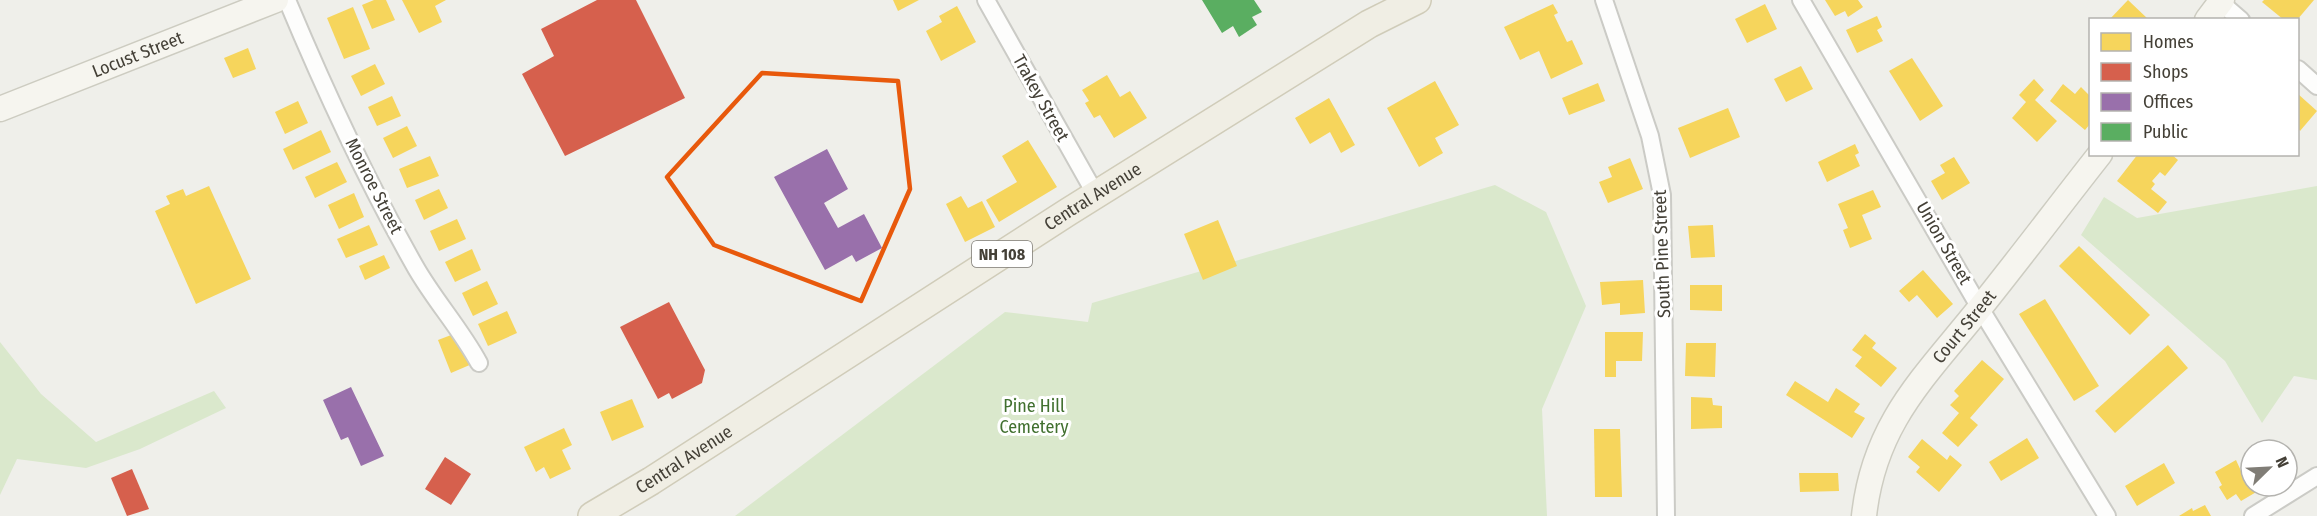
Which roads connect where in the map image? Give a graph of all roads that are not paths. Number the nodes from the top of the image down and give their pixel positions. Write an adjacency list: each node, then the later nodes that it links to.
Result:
1 (276, 0): 11 (street, Locust Street)
2 (287, 0): 15 (street, Monroe Street)
3 (986, 0): 13 (street, Trakey Street)
4 (1417, 0): 13 (main road, Central Avenue / NH 108)
5 (1604, 0): 18 (street, South Pine Street)
6 (1801, 0): 14 (street, Union Street)
7 (2216, 7): 8 (street)
8 (2237, 18)
9 (2299, 70): 10 (street)
10 (2317, 86)
11 (0, 109)
12 (2098, 156): 14 (street, Court Street)
13 (1096, 195): 17 (main road, Central Avenue / NH 108)
14 (1980, 308): 19 (street, Court Street); 20 (street, Union Street)
15 (479, 363)
16 (2317, 476): 21 (street)
17 (592, 516)
18 (1666, 516)
19 (1864, 516)
20 (2107, 516)
21 (2253, 516)

